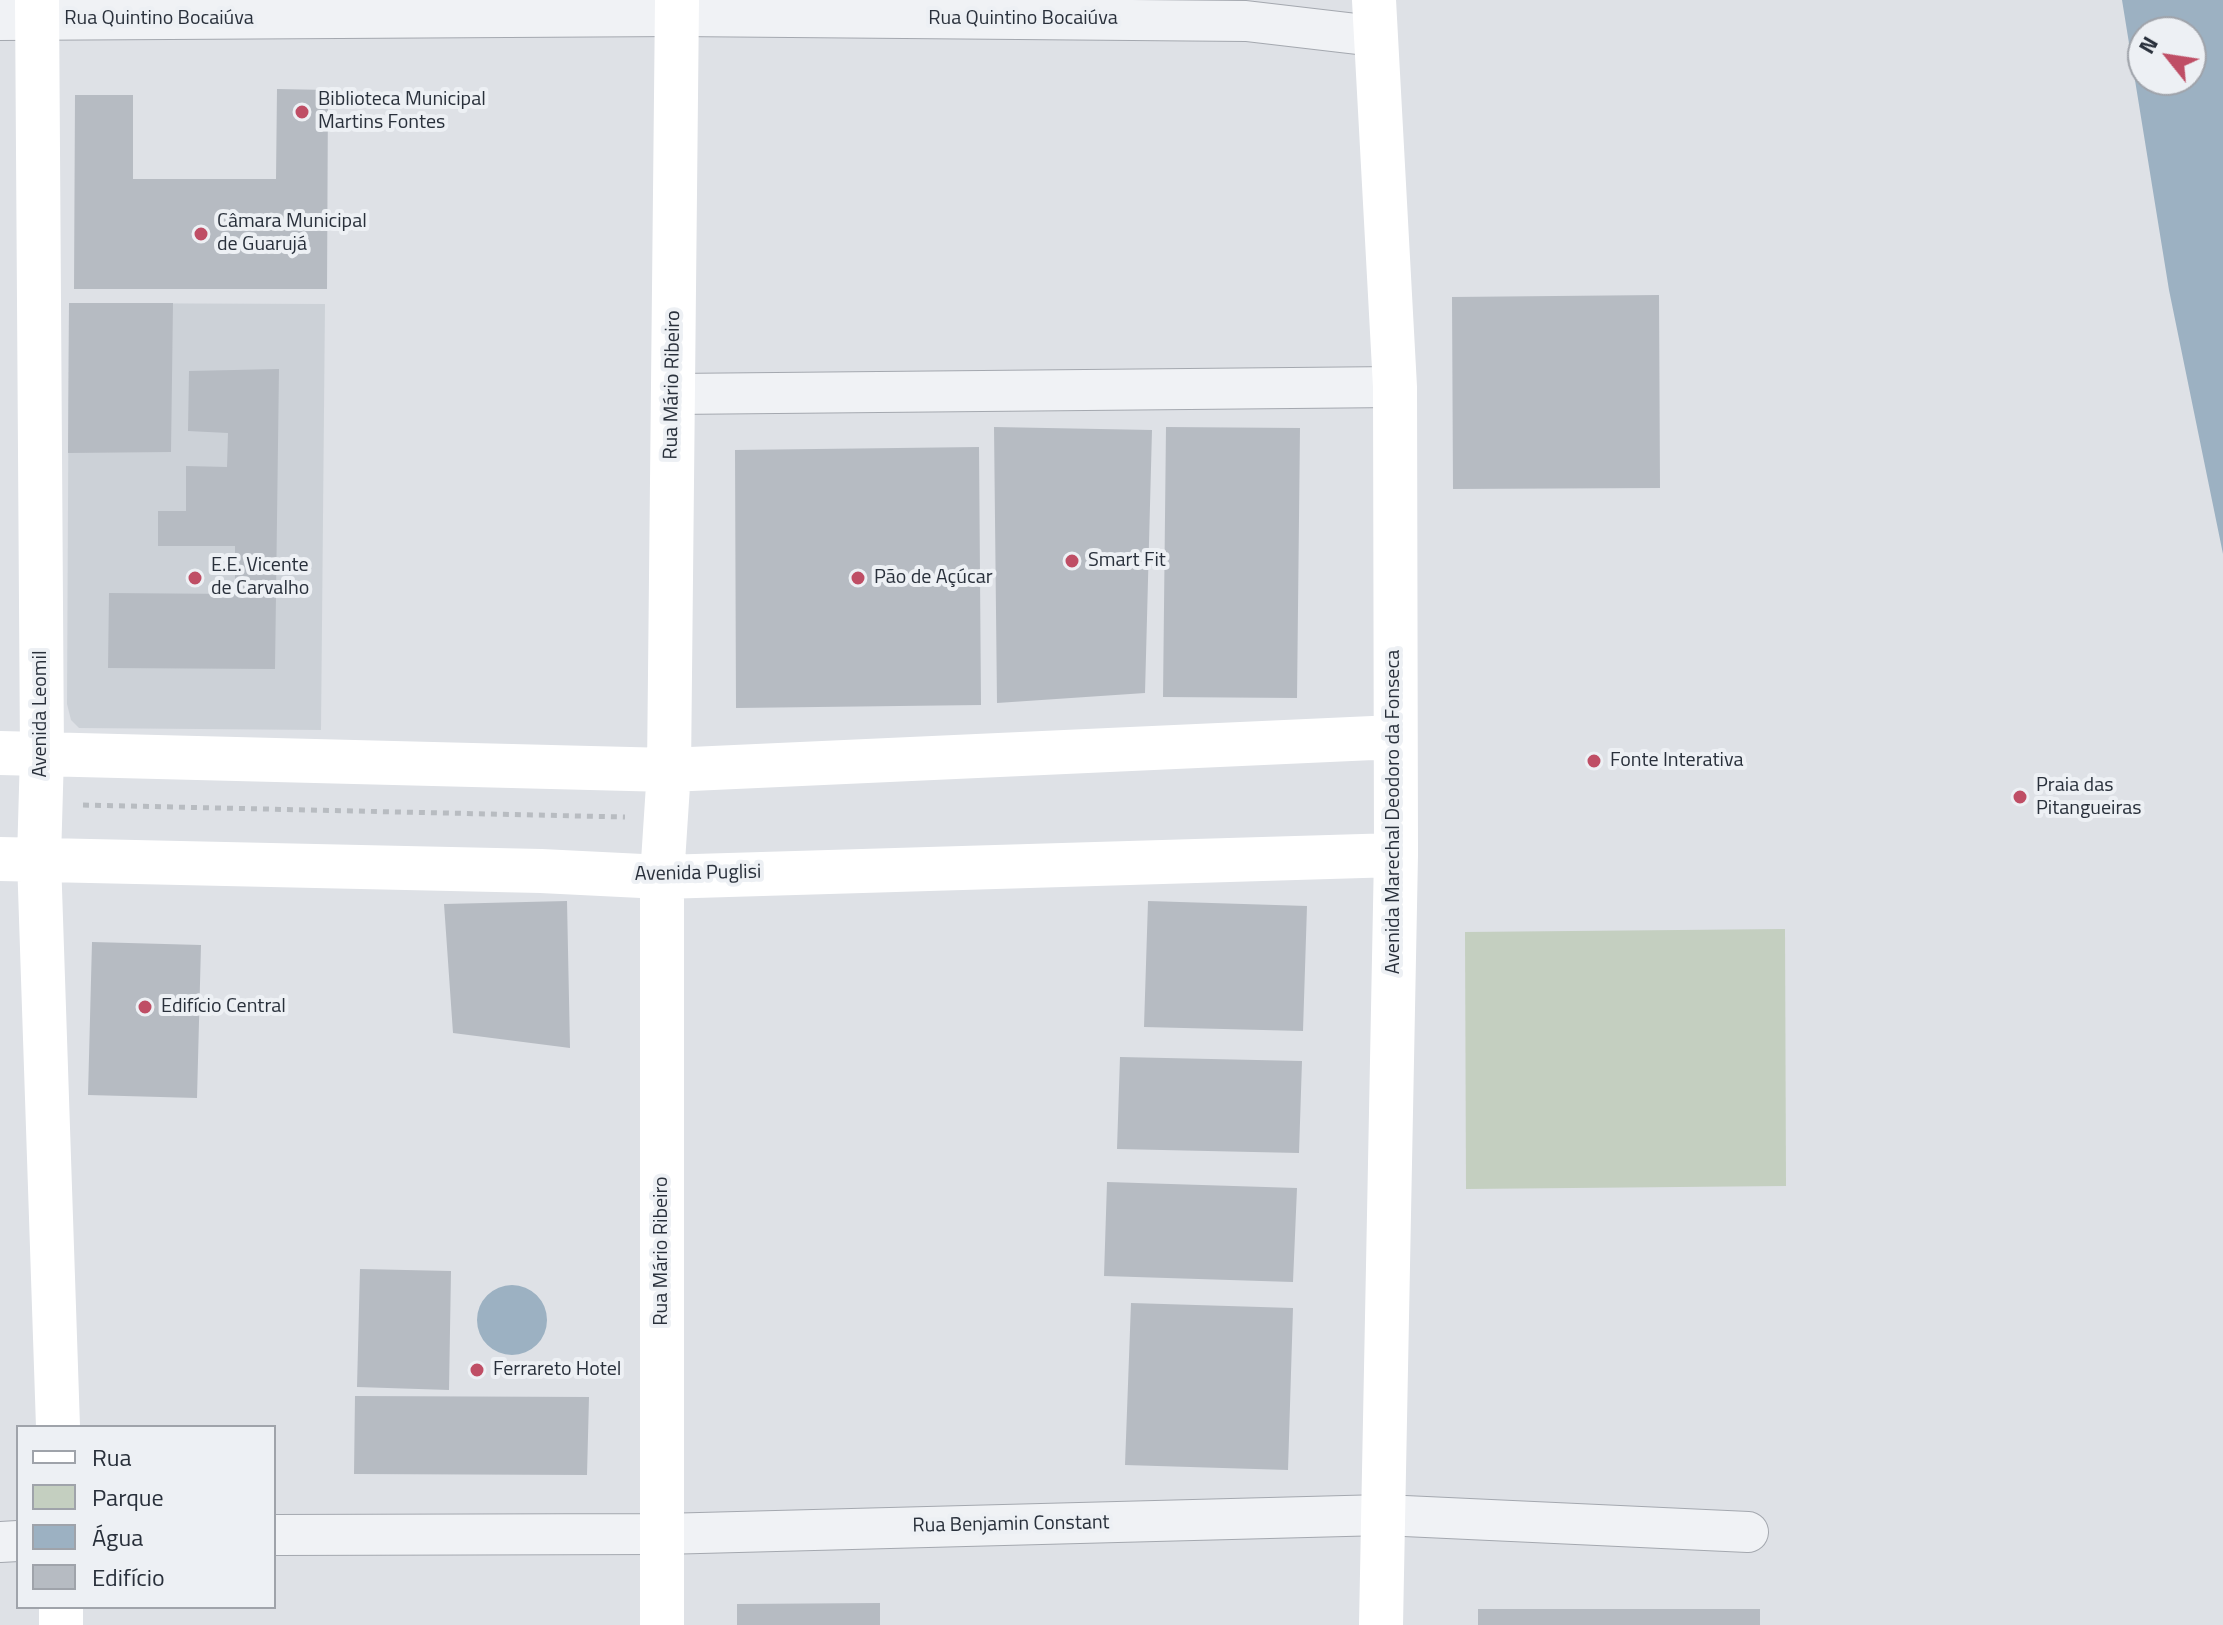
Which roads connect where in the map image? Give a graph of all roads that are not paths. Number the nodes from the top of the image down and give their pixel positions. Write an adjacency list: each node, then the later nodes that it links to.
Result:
1 (677, 8): 2 (street, Rua Quintino Bocaiúva); 3 (street, Rua Quintino Bocaiúva); 5 (main road, Rua Mário Ribeiro)
2 (25, 13): 7 (main road, Avenida Leomil)
3 (1374, 18): 4 (main road, Avenida Marechal Deodoro da Fonseca)
4 (1395, 387): 5 (street); 6 (main road, Avenida Marechal Deodoro da Fonseca)
5 (673, 394): 8 (main road, Rua Mário Ribeiro)
6 (1395, 737): 8 (main road); 9 (main road, Avenida Marechal Deodoro da Fonseca)
7 (21, 754): 8 (main road); 10 (main road, Avenida Leomil)
8 (669, 770): 11 (main road, Rua Mário Ribeiro)
9 (1396, 855): 11 (main road, Avenida Puglisi); 13 (main road, Avenida Marechal Deodoro da Fonseca)
10 (19, 859): 11 (main road, Avenida Puglisi); 12 (main road, Avenida Leomil)
11 (662, 877): 15 (main road, Rua Mário Ribeiro)
12 (58, 1425)
13 (1383, 1515): 14 (street, Rua Benjamin Constant); 15 (street, Rua Benjamin Constant); 18 (main road, Avenida Marechal Deodoro da Fonseca)
14 (1748, 1532)
15 (662, 1534): 16 (street, Rua Benjamin Constant); 17 (main road, Rua Mário Ribeiro)
16 (276, 1535)
17 (662, 1625)
18 (1381, 1625)

